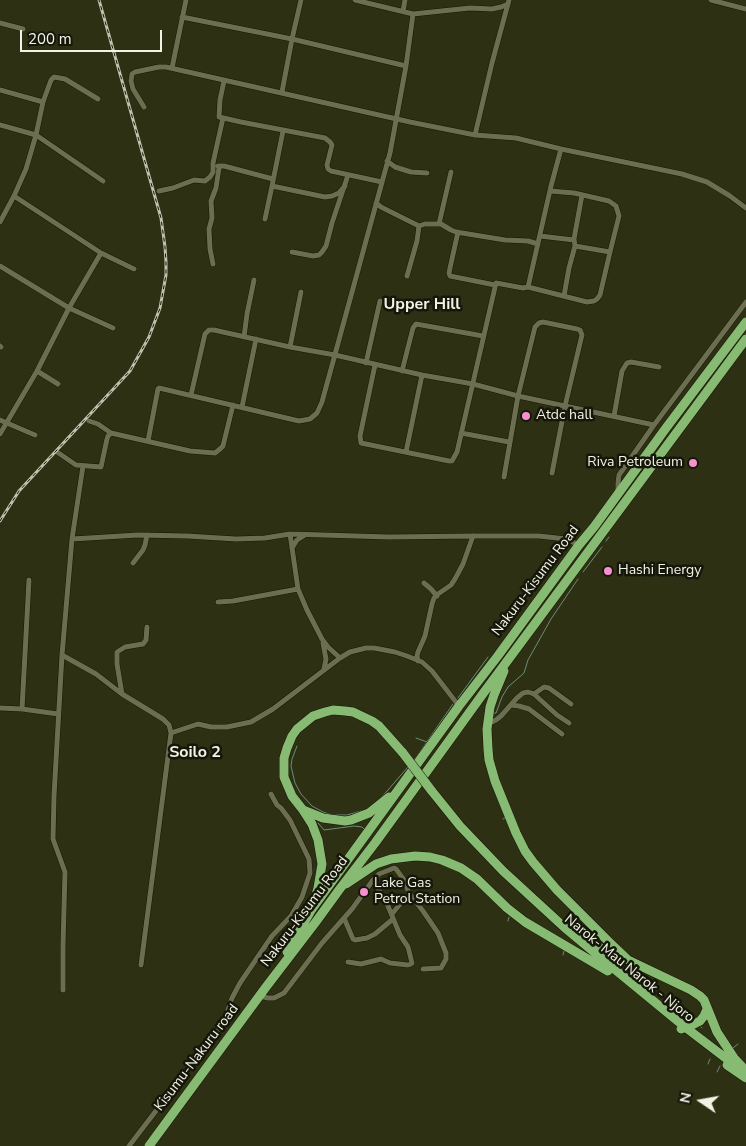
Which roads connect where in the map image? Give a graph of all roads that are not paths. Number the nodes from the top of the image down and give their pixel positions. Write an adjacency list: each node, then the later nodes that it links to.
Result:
1 (186, 0): 10 (street)
2 (301, 0): 13 (street)
3 (355, 0): 8 (street)
4 (405, 0): 8 (street)
5 (711, 0): 7 (street)
6 (508, 2): 9 (street); 27 (street)
7 (746, 9)
8 (402, 11): 9 (street)
9 (413, 14): 14 (street)
10 (182, 17): 13 (street); 15 (street)
11 (0, 23): 12 (street)
12 (23, 29)
13 (292, 39): 14 (street); 18 (street)
14 (406, 66): 23 (street)
15 (172, 68): 16 (street); 21 (street)
16 (224, 80): 18 (street); 22 (street)
17 (0, 90): 20 (street)
18 (282, 92): 23 (street)
19 (98, 99): 20 (street)
20 (44, 102): 26 (street)
21 (144, 107)
22 (223, 118): 25 (street); 31 (street)
23 (397, 119): 27 (street); 29 (street)
24 (0, 125): 26 (street)
25 (284, 131): 34 (street); 35 (street)
26 (36, 135): 36 (street); 43 (street)
27 (475, 135): 28 (street)
28 (561, 150): 41 (street); 45 (street)
29 (388, 161): 33 (street); 37 (street)
30 (221, 166): 31 (street); 35 (street); 57 (street)
31 (213, 168): 40 (street)
32 (451, 172): 48 (street)
33 (427, 173)
34 (348, 175): 37 (street); 39 (street)
35 (273, 179): 38 (street)
36 (103, 181)
37 (382, 182): 44 (street)
38 (272, 186): 39 (street); 46 (street)
39 (345, 186): 55 (street)
40 (159, 191)
41 (550, 191): 42 (street); 51 (street)
42 (582, 195): 52 (street); 56 (street)
43 (14, 196): 47 (street); 54 (street)
44 (376, 203): 49 (street); 78 (street)
45 (746, 208)
46 (265, 219)
47 (0, 222)
48 (439, 224): 49 (street); 50 (street)
49 (419, 226): 60 (street)
50 (458, 232): 53 (street); 62 (street)
51 (540, 236): 52 (street); 53 (street)
52 (574, 243): 56 (street); 65 (street)
53 (538, 244): 63 (street)
54 (101, 252): 59 (street); 68 (street)
55 (292, 252)
56 (610, 252): 65 (street)
57 (213, 264)
58 (0, 266): 68 (street)
59 (134, 269)
60 (407, 276)
61 (254, 280): 72 (street)
62 (495, 285): 63 (street); 71 (street)
63 (528, 287): 65 (street)
64 (301, 292): 76 (street)
65 (564, 296)
66 (380, 301): 79 (street)
67 (746, 302): 75 (street)
68 (69, 308): 70 (street); 82 (street)
69 (746, 322): 77 (highway, Nakuru-Kisumu Road)
70 (113, 328)
71 (483, 336): 83 (street); 86 (street)
72 (244, 337): 74 (street); 87 (street)
73 (746, 339): 124 (highway, Nakuru-Kisumu Road)
74 (256, 340): 76 (street); 91 (street)
75 (713, 345): 77 (street); 96 (street)
76 (290, 347): 78 (street)
77 (722, 354): 108 (highway, Nakuru-Kisumu Road)
78 (335, 355): 79 (street); 91 (street)
79 (366, 363): 80 (street)
80 (374, 365): 83 (street); 104 (street)
81 (660, 367): 92 (street)
82 (37, 371): 85 (street); 95 (street)
83 (402, 371): 84 (street)
84 (422, 375): 86 (street); 104 (street)
85 (58, 384)
86 (473, 384): 88 (street); 98 (street)
87 (191, 395): 89 (street); 101 (street)
88 (518, 396): 90 (street); 90 (street); 102 (street)
89 (233, 405): 91 (street); 101 (street)
90 (565, 406): 92 (street); 106 (street)
91 (242, 407)
92 (614, 416): 96 (street)
93 (0, 420): 95 (street)
94 (89, 421): 97 (street)
95 (6, 424): 99 (street); 100 (street)
96 (654, 425): 108 (street)
97 (111, 433): 101 (street); 105 (street)
98 (461, 433): 102 (street); 104 (street)
99 (0, 434)
100 (35, 435)
101 (148, 441)
102 (509, 442): 107 (street)
103 (58, 452): 105 (street)
104 (406, 452)
105 (83, 466): 113 (street)
106 (552, 473)
107 (504, 476)
108 (618, 492): 114 (highway, Nakuru-Kisumu Road)
109 (290, 534): 110 (street); 111 (street); 115 (street)
110 (147, 535): 113 (street); 116 (street)
111 (304, 535): 112 (street); 115 (street)
112 (473, 536): 114 (street); 120 (street)
113 (72, 539): 125 (street)
114 (579, 545): 133 (highway, Nakuru-Kisumu Road)
115 (292, 548): 119 (street)
116 (133, 563)
117 (29, 580): 135 (street)
118 (424, 583): 120 (street)
119 (298, 589): 121 (street); 123 (street)
120 (436, 596): 127 (street)
121 (218, 602)
122 (147, 627): 129 (street)
123 (322, 639): 126 (street); 128 (street)
124 (513, 654): 139 (highway); 148 (highway, Nakuru-Kisumu Road)
125 (62, 655): 129 (street); 136 (street)
126 (340, 658): 127 (street); 128 (street)
127 (418, 660): 133 (street)
128 (324, 670): 141 (street)
129 (122, 694): 141 (street)
130 (534, 694): 131 (street); 132 (street); 137 (street)
131 (571, 704)
132 (511, 705): 139 (street); 140 (street)
133 (459, 706): 143 (highway, Nakuru-Kisumu Road)
134 (0, 708): 135 (street)
135 (22, 709): 136 (street)
136 (58, 714): 160 (street)
137 (557, 715): 138 (street); 140 (street)
138 (569, 723)
139 (488, 724): 154 (highway)
140 (550, 725): 142 (street)
141 (171, 733): 156 (street)
142 (562, 734)
143 (398, 791): 145 (highway); 150 (highway, Nakuru-Kisumu Road)
144 (271, 794): 164 (street)
145 (303, 810): 146 (highway, Narok- Mau Narok - Njoro, bridge); 150 (highway, Narok- Mau Narok - Njoro)
146 (503, 871): 153 (highway, Narok- Mau Narok - Njoro); 158 (highway, Narok- Mau Narok - Njoro)
147 (373, 880): 149 (street); 151 (street); 152 (street)
148 (338, 890): 158 (highway); 159 (highway, Nakuru-Kisumu Road)
149 (409, 893): 151 (street); 157 (street)
150 (312, 909): 159 (highway, Nakuru-Kisumu Road)
151 (392, 917): 152 (street); 155 (street)
152 (344, 918): 161 (street)
153 (564, 927): 154 (highway); 163 (highway, Narok- Mau Narok - Njoro)
154 (628, 960): 162 (highway)
155 (348, 962)
156 (141, 965)
157 (423, 969)
158 (608, 971): 163 (highway, Narok- Mau Narok - Njoro)
159 (266, 987): 161 (highway, Kisumu-Nakuru road)
160 (63, 990)
161 (260, 996): 165 (highway, Kisumu-Nakuru road)
162 (707, 1009): 163 (highway); 166 (highway)
163 (683, 1028): 166 (highway, Narok- Mau Narok - Njoro); 167 (highway, Narok- Mau Narok - Njoro)
164 (208, 1043): 165 (street); 168 (street)
165 (219, 1052): 169 (highway, Kisumu-Nakuru road)
166 (746, 1072)
167 (746, 1078)
168 (129, 1146)
169 (149, 1146)

